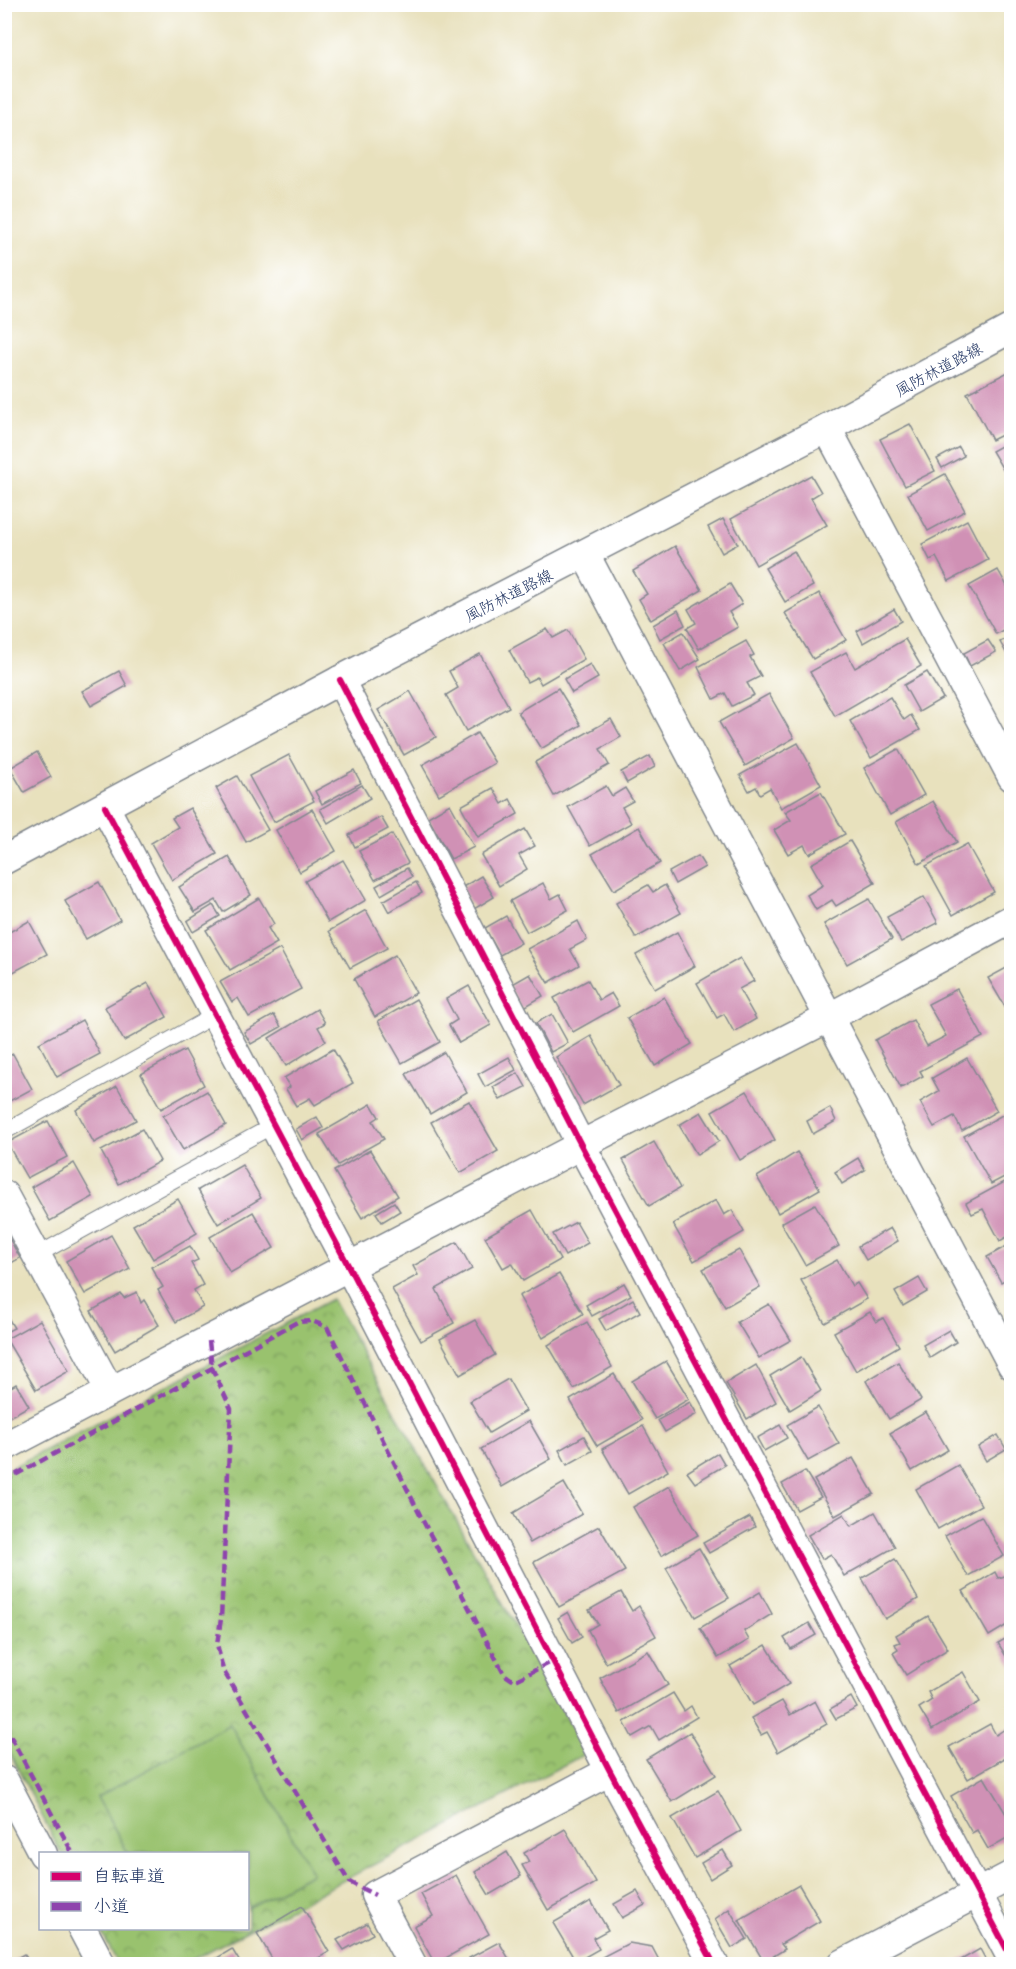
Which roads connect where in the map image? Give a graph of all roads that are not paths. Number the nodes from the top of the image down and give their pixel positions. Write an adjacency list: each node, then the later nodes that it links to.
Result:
1 (1011, 328): 2 (street, 風防林道路線)
2 (827, 428): 3 (street, 風防林道路線); 5 (street)
3 (585, 554): 4 (street, 風防林道路線); 10 (street)
4 (340, 680): 6 (street, 風防林道路線); 13 (street)
5 (1011, 777)
6 (105, 807): 7 (street, 風防林道路線); 9 (street)
7 (4, 860)
8 (1011, 920): 10 (street)
9 (215, 1015): 11 (street); 12 (lane)
10 (828, 1018): 13 (street); 17 (street)
11 (273, 1125): 15 (lane); 16 (street)
12 (4, 1132)
13 (581, 1145): 16 (street); 24 (street)
14 (4, 1195): 15 (street)
15 (37, 1255): 18 (street)
16 (349, 1268): 18 (street); 20 (street)
17 (1011, 1365)
18 (110, 1392): 19 (street)
19 (4, 1447)
20 (610, 1771): 28 (street); 29 (street)
21 (4, 1780): 22 (street)
22 (42, 1852)
23 (1011, 1875): 24 (street)
24 (976, 1893): 26 (street); 30 (street)
25 (83, 1930): 27 (street)
26 (1011, 1959)
27 (101, 1965)
28 (412, 1965)
29 (714, 1965)
30 (842, 1965)

